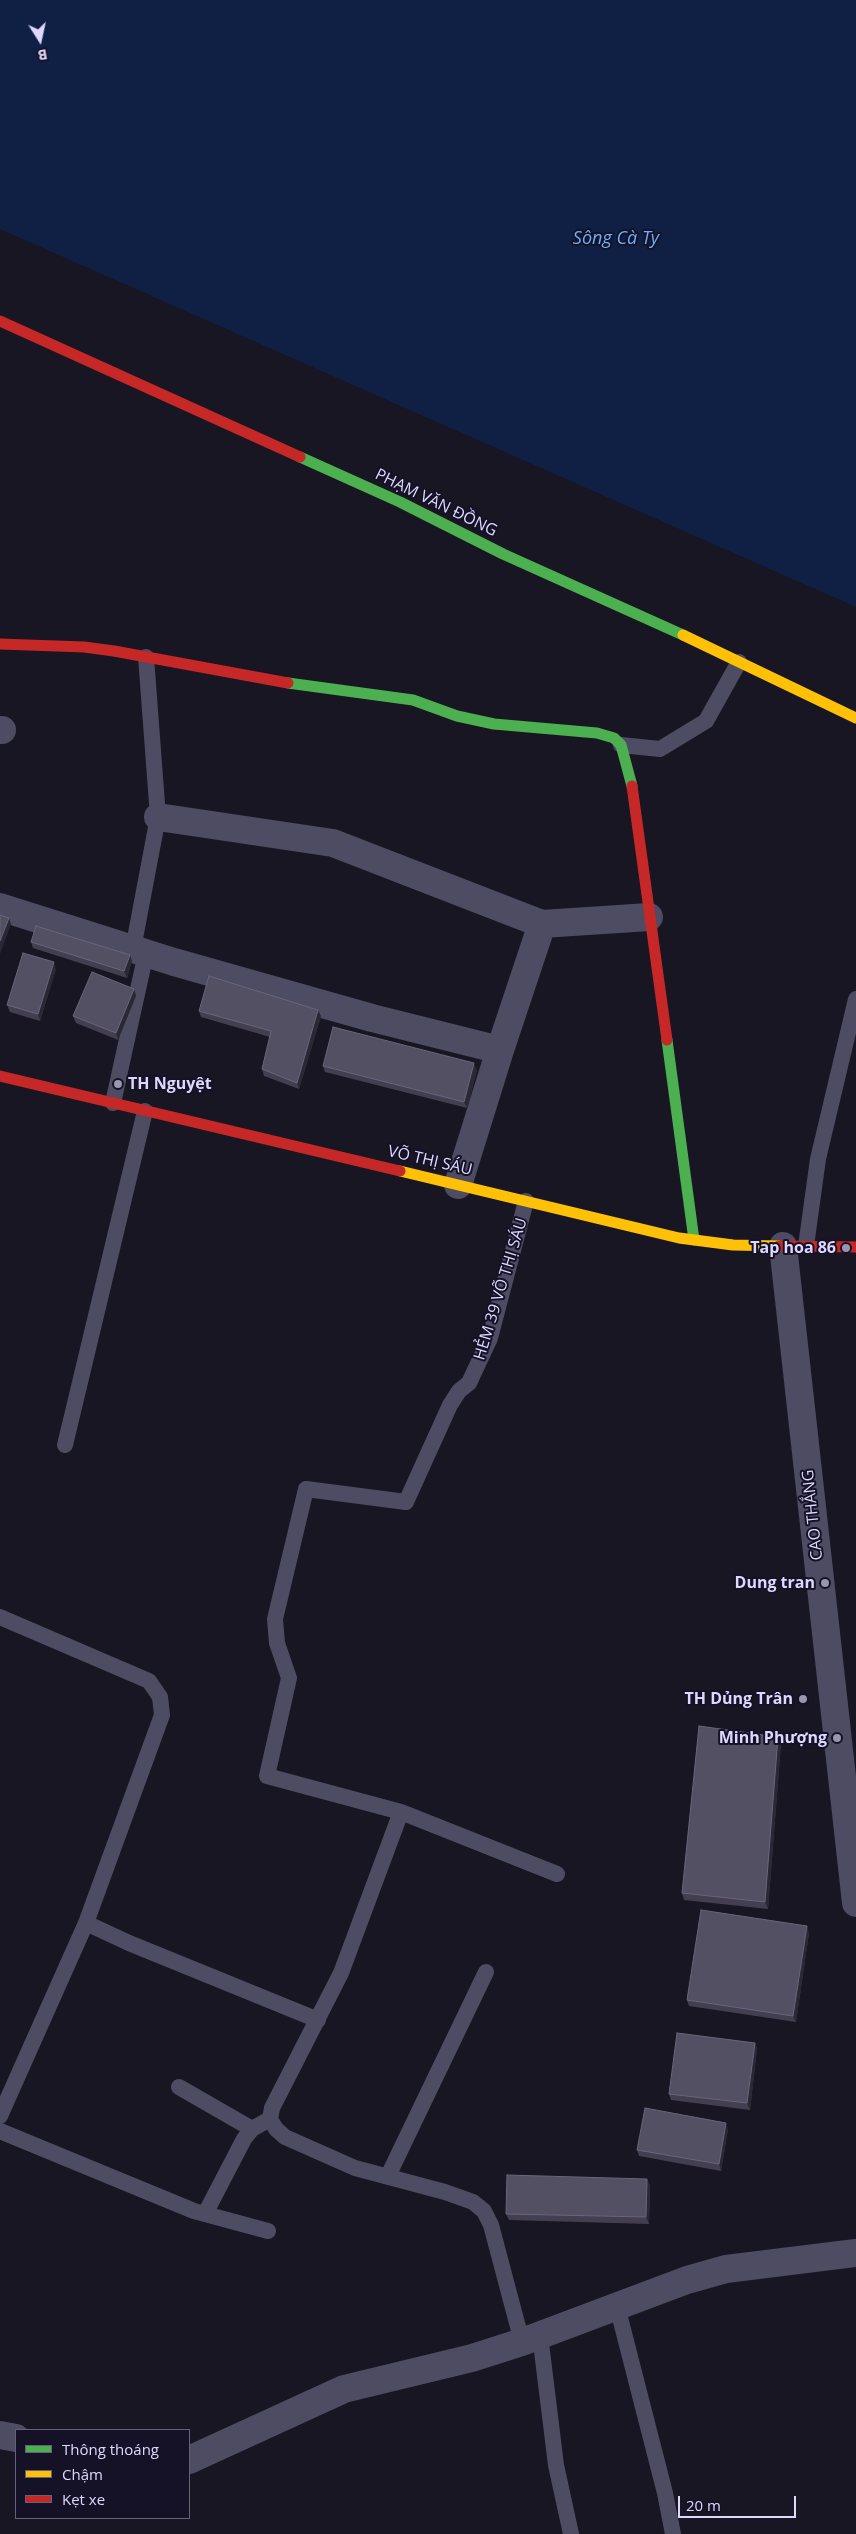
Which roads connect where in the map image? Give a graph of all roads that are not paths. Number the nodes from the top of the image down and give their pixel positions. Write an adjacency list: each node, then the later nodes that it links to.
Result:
1 (0, 321): 4 (street, PHẠM VĂN ĐỒNG)
2 (0, 644): 3 (street)
3 (146, 657): 6 (street); 7 (lane)
4 (739, 662): 5 (street, PHẠM VĂN ĐỒNG); 6 (lane)
5 (856, 718)
6 (622, 745): 9 (street)
7 (158, 816): 10 (street); 11 (lane)
8 (0, 907): 11 (street)
9 (649, 917): 10 (street); 19 (street)
10 (542, 924): 13 (street)
11 (140, 951): 13 (street); 15 (lane)
12 (856, 999): 20 (lane)
13 (500, 1050): 17 (street)
14 (0, 1076): 15 (street, VÕ THỊ SÁU)
15 (113, 1103): 16 (street, VÕ THỊ SÁU)
16 (145, 1111): 17 (street, VÕ THỊ SÁU); 22 (lane)
17 (458, 1185): 18 (street, VÕ THỊ SÁU)
18 (526, 1201): 19 (street, VÕ THỊ SÁU); 24 (lane, HẺM 39 VÕ THỊ SÁU)
19 (694, 1240): 20 (street, VÕ THỊ SÁU)
20 (794, 1246): 21 (street, VÕ THỊ SÁU); 25 (street, CAO THẮNG)
21 (856, 1247)
22 (65, 1445)
23 (0, 1617): 28 (lane)
24 (401, 1812): 26 (lane); 30 (lane)
25 (851, 1819): 27 (street, CAO THẮNG)
26 (557, 1874)
27 (856, 1903)
28 (86, 1923): 30 (lane); 32 (lane)
29 (486, 1972): 36 (lane)
30 (318, 2020): 33 (lane)
31 (179, 2087): 34 (lane)
32 (0, 2116)
33 (270, 2119): 34 (lane); 36 (lane)
34 (252, 2129): 37 (lane)
35 (0, 2131): 37 (lane)
36 (388, 2176): 41 (lane)
37 (204, 2214): 38 (lane)
38 (268, 2231)
39 (856, 2253): 40 (street)
40 (617, 2306): 41 (street); 46 (lane)
41 (531, 2338): 44 (street); 45 (lane)
42 (0, 2435): 43 (street)
43 (15, 2438)
44 (190, 2460)
45 (571, 2534)
46 (673, 2534)

